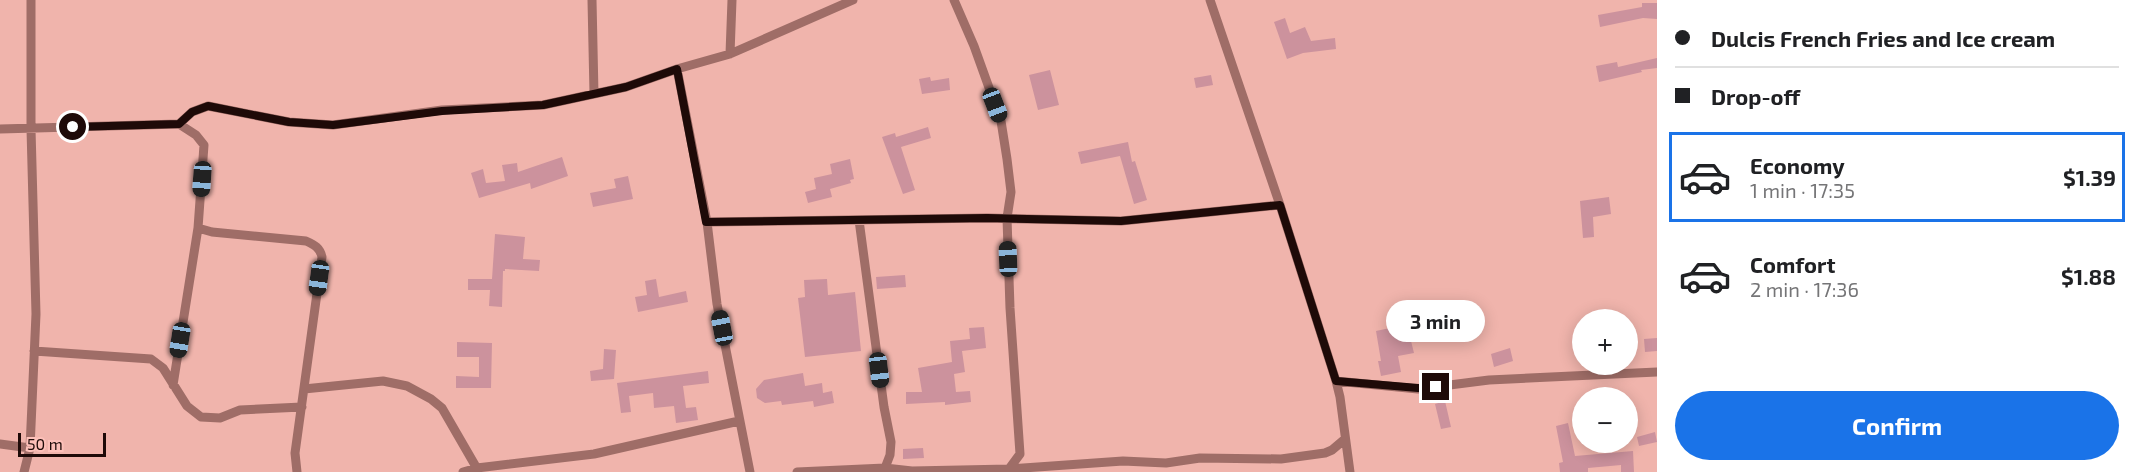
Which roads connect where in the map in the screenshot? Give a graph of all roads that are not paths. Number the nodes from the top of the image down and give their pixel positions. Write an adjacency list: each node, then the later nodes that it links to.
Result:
1 (31, 0): 12 (street)
2 (592, 0): 9 (street)
3 (732, 0): 7 (street)
4 (853, 0): 7 (street)
5 (954, 0): 14 (street)
6 (1209, 0): 13 (street)
7 (730, 54): 8 (street)
8 (677, 69): 9 (street); 16 (street)
9 (594, 94): 10 (street)
10 (179, 124): 12 (street); 17 (street)
11 (0, 129): 12 (street)
12 (31, 129): 18 (street)
13 (1280, 205): 14 (street); 20 (street)
14 (1007, 218): 15 (street); 28 (street)
15 (859, 220): 16 (street); 30 (street)
16 (706, 222): 24 (street)
17 (198, 228): 21 (street); 22 (street)
18 (34, 351): 21 (street); 27 (street)
19 (1657, 372): 20 (street)
20 (1336, 381): 25 (street)
21 (173, 385): 23 (street)
22 (304, 389): 23 (street); 29 (street)
23 (302, 407): 32 (street)
24 (739, 421): 29 (street); 34 (street)
25 (1345, 439): 28 (street); 36 (street)
26 (0, 444): 27 (street)
27 (30, 448): 31 (street)
28 (1009, 469): 30 (street)
29 (478, 470): 33 (street)
30 (886, 470): 35 (street)
31 (24, 472)
32 (297, 472)
33 (463, 472)
34 (750, 472)
35 (797, 472)
36 (1350, 472)

